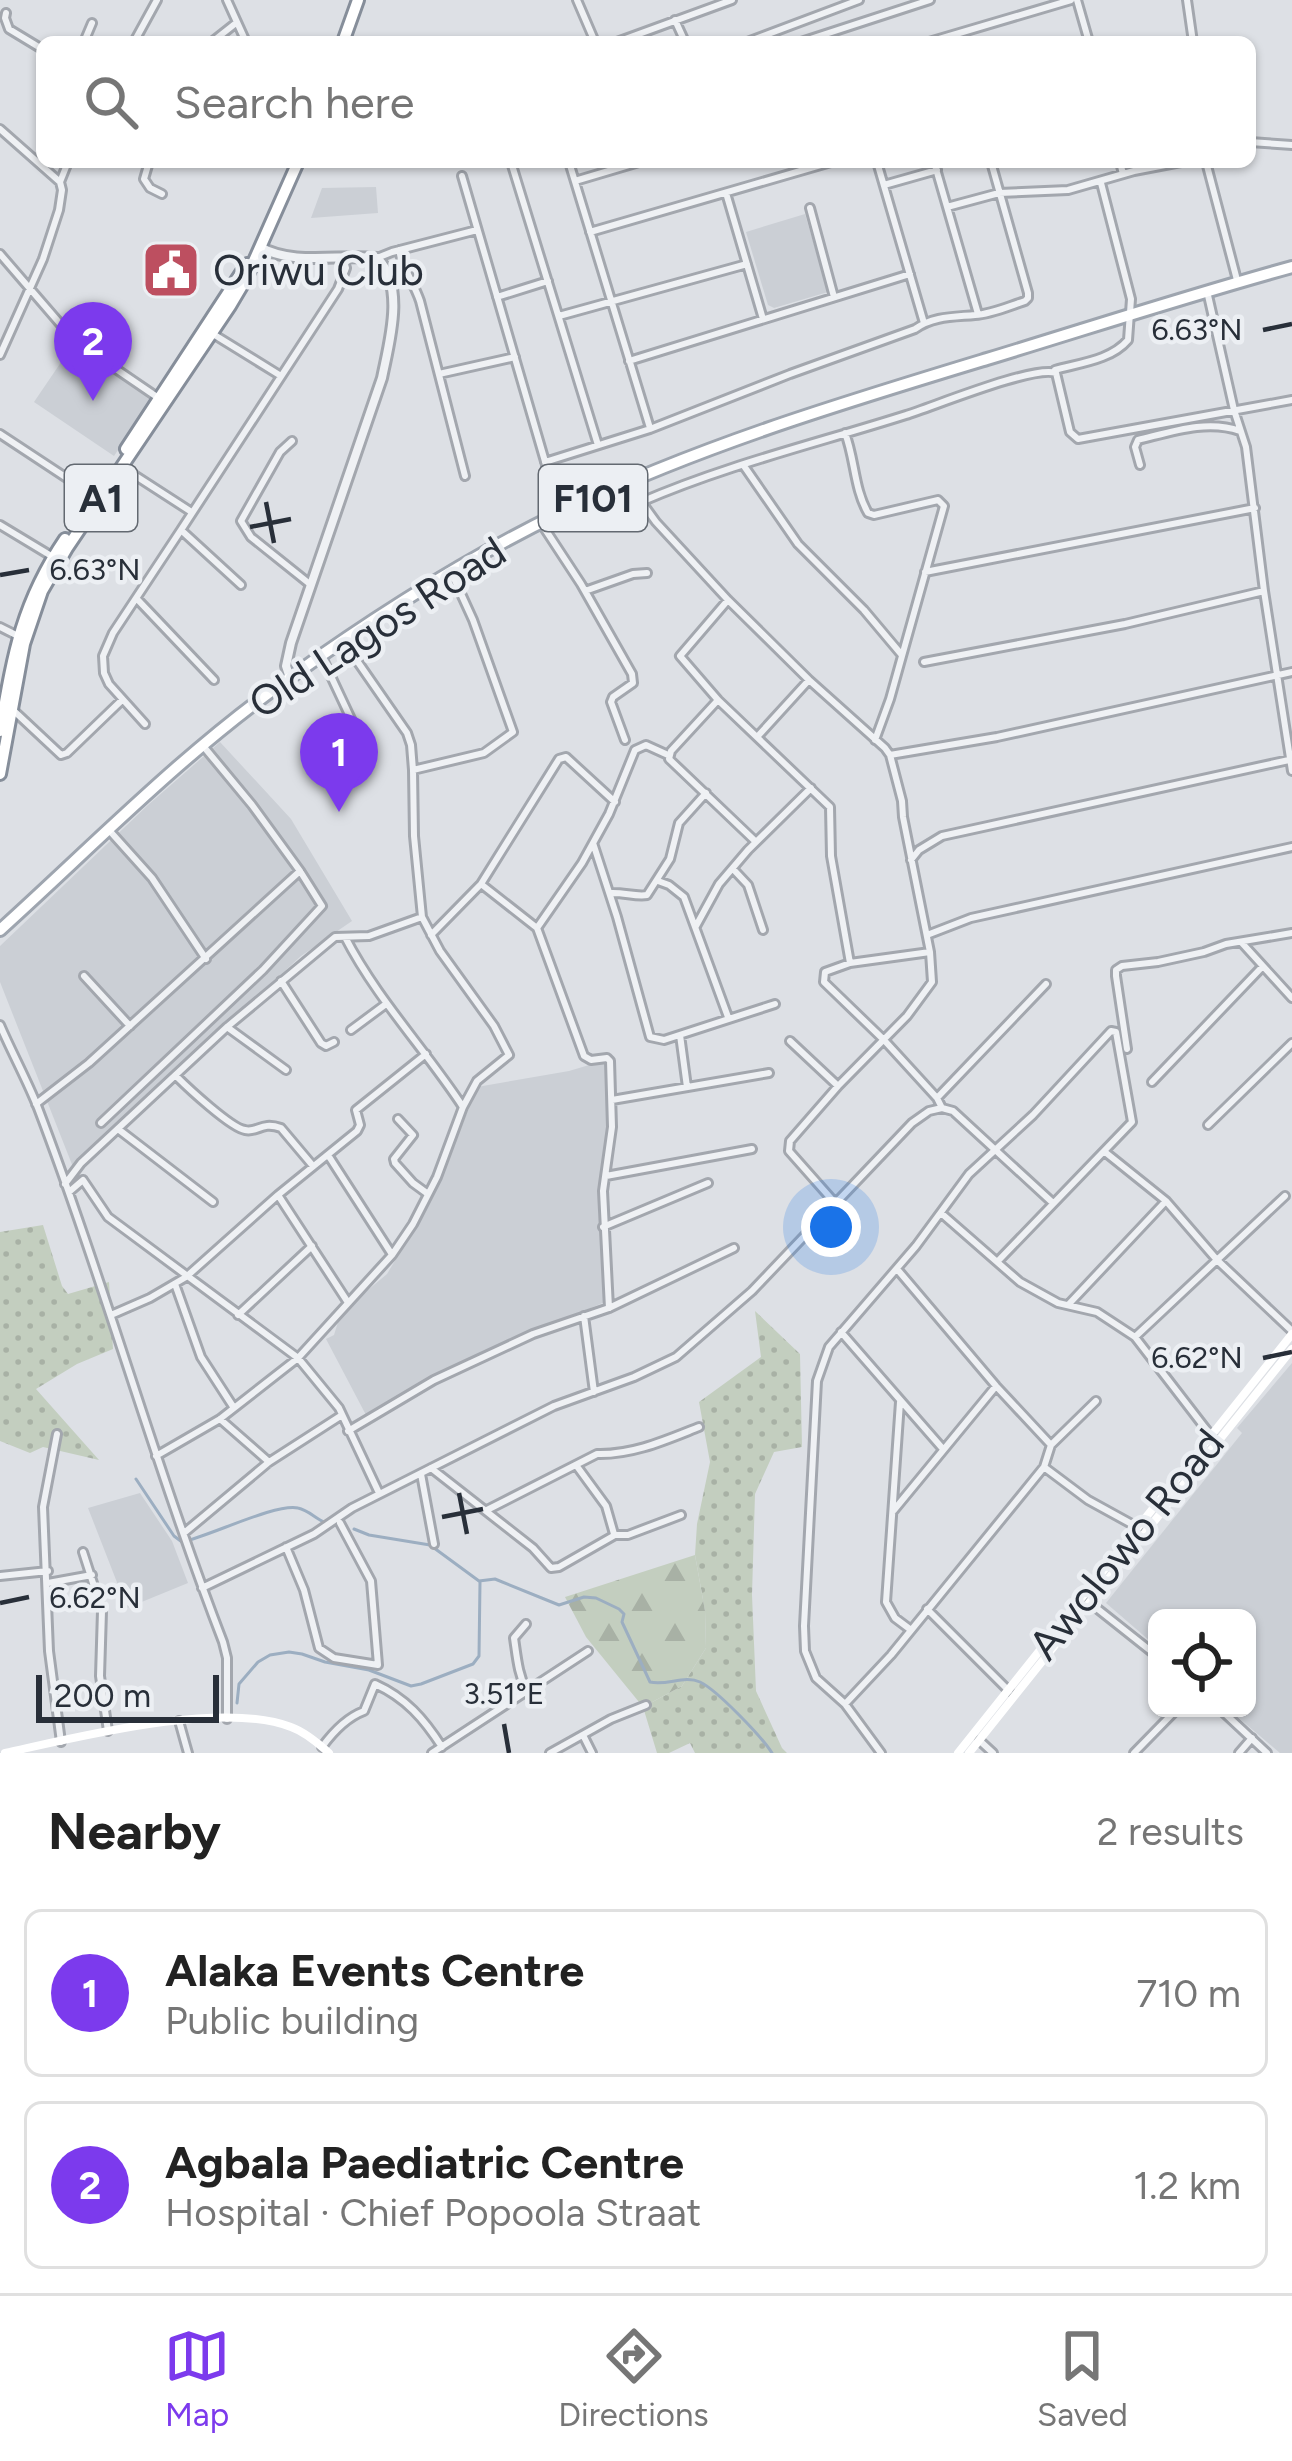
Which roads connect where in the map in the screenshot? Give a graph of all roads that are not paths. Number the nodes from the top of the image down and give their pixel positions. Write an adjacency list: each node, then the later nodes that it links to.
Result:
1 (158, 0): 16 (street)
2 (227, 0): 14 (street)
3 (358, 0): 19 (main road)
4 (578, 0): 20 (street)
5 (732, 0): 10 (street)
6 (859, 0): 23 (street)
7 (930, 0): 24 (street)
8 (1074, 0): 25 (street); 26 (street)
9 (1189, 0): 27 (street)
10 (720, 2): 12 (street)
11 (7, 13): 28 (street)
12 (675, 20): 21 (street); 22 (street)
13 (92, 23): 15 (street)
14 (236, 23): 17 (street); 18 (street)
15 (87, 36)
16 (137, 36)
17 (220, 36)
18 (243, 36)
19 (345, 36)
20 (593, 36)
21 (633, 36)
22 (682, 36)
23 (763, 36)
24 (819, 36)
25 (960, 36)
26 (1086, 36)
27 (1192, 36)
28 (36, 45)
29 (0, 130): 32 (street)
30 (1256, 143): 31 (street)
31 (1292, 146)
32 (36, 161)
33 (44, 168): 51 (street)
34 (66, 168): 51 (street)
35 (146, 168): 55 (street)
36 (295, 168): 61 (main road, A1)
37 (514, 168): 69 (street)
38 (570, 168): 50 (street)
39 (618, 168): 50 (street)
40 (811, 168): 54 (street)
41 (879, 168): 53 (street)
42 (930, 168): 53 (street)
43 (936, 168): 57 (street)
44 (992, 168): 56 (street)
45 (1122, 168): 48 (street)
46 (1152, 168): 48 (street)
47 (1208, 168): 70 (street)
48 (1123, 174): 52 (street)
49 (462, 176): 59 (street)
50 (574, 181): 60 (street)
51 (60, 182): 71 (street)
52 (1101, 183): 56 (street); 78 (street)
53 (884, 185): 68 (street)
54 (726, 193): 60 (street); 66 (street)
55 (162, 194)
56 (999, 194): 57 (street); 77 (street)
57 (947, 207): 77 (street)
58 (810, 208): 74 (street)
59 (477, 230): 62 (street); 73 (street)
60 (590, 232): 75 (street)
61 (260, 247): 64 (street); 76 (main road, A1)
62 (399, 250): 65 (street); 87 (street)
63 (0, 254): 71 (street)
64 (343, 257): 65 (street); 88 (street)
65 (377, 259): 118 (street)
66 (747, 264): 75 (street); 80 (street)
67 (1292, 266): 70 (main road, Old Lagos Road / F101)
68 (910, 274): 74 (street); 81 (street)
69 (548, 281): 73 (street); 79 (street)
70 (1238, 282): 72 (main road, Old Lagos Road / F101)
71 (28, 290): 83 (street); 89 (street)
72 (1208, 291): 78 (main road, Old Lagos Road / F101); 91 (street)
73 (497, 297): 84 (street)
74 (835, 298): 80 (street)
75 (611, 301): 79 (street); 85 (street)
76 (227, 304): 82 (main road, A1); 89 (main road, A1)
77 (978, 314): 81 (street)
78 (1129, 315): 86 (street); 104 (main road, Old Lagos Road / F101)
79 (559, 316): 98 (street)
80 (763, 320): 85 (street)
81 (924, 323): 92 (street)
82 (213, 334): 88 (street); 96 (main road, A1)
83 (0, 355)
84 (514, 357): 87 (street); 99 (street)
85 (629, 361): 92 (street)
86 (1053, 370): 91 (street); 94 (street)
87 (439, 374): 103 (street)
88 (281, 376): 108 (street)
89 (160, 399): 96 (main road, A1)
90 (1292, 400): 91 (street)
91 (1234, 410): 93 (street)
92 (650, 429): 98 (street)
93 (1240, 430): 100 (street); 107 (street)
94 (845, 433): 101 (street); 114 (street)
95 (0, 434): 105 (street)
96 (141, 434): 102 (main road, A1); 105 (main road, A1)
97 (292, 441): 118 (street)
98 (598, 445): 99 (street)
99 (545, 462): 109 (street)
100 (1140, 465)
101 (744, 466): 106 (street); 126 (street)
102 (122, 467): 108 (street); 136 (main road, A1)
103 (465, 476)
104 (627, 482): 106 (street); 109 (main road, Old Lagos Road / F101)
105 (94, 496): 113 (main road, A1)
106 (641, 502): 122 (street)
107 (1255, 508): 114 (street); 120 (street)
108 (191, 511): 112 (street)
109 (560, 513): 110 (main road, Old Lagos Road / F101)
110 (541, 523): 116 (main road, Old Lagos Road / F101); 119 (street)
111 (0, 525): 113 (street)
112 (181, 530): 117 (street); 121 (street)
113 (53, 556): 124 (main road, A1)
114 (925, 572): 126 (street)
115 (647, 573): 119 (street)
116 (452, 574): 125 (main road, Old Lagos Road / F101); 147 (street)
117 (241, 585)
118 (311, 585): 131 (street)
119 (585, 591): 140 (street)
120 (1264, 591): 128 (street); 130 (street)
121 (137, 599): 132 (street); 134 (street)
122 (728, 600): 133 (street); 135 (street)
123 (0, 627): 124 (street)
124 (18, 636): 138 (main road, A1)
125 (344, 642): 127 (main road, Old Lagos Road / F101); 147 (street)
126 (901, 654): 141 (street)
127 (322, 656): 131 (main road, Old Lagos Road / F101); 143 (street)
128 (924, 662)
129 (1292, 672): 130 (street)
130 (1278, 675): 145 (street); 146 (street)
131 (290, 678): 142 (main road, Old Lagos Road / F101)
132 (214, 680)
133 (809, 680): 139 (street); 141 (street)
134 (122, 700): 136 (street); 137 (street)
135 (718, 700): 139 (street); 144 (street)
136 (12, 710): 149 (main road, A1)
137 (145, 724)
138 (0, 730)
139 (757, 737): 150 (street)
140 (625, 740)
141 (875, 740): 145 (street)
142 (201, 745): 153 (main road, Old Lagos Road / F101); 159 (street)
143 (366, 751)
144 (668, 755): 151 (street); 152 (street)
145 (890, 755): 157 (street)
146 (1291, 760): 148 (street); 157 (street)
147 (413, 770): 163 (street)
148 (1292, 771)
149 (0, 774)
150 (811, 788): 154 (street); 175 (street)
151 (706, 794): 154 (street); 160 (street)
152 (615, 802): 155 (street); 161 (street)
153 (108, 829): 166 (main road, Old Lagos Road / F101); 174 (street)
154 (756, 842): 158 (street)
155 (593, 843): 162 (street); 165 (street)
156 (1292, 847): 170 (street)
157 (911, 860): 170 (street)
158 (733, 868): 164 (street); 167 (street)
159 (300, 871): 174 (street); 207 (street)
160 (658, 881): 162 (street); 164 (street)
161 (481, 884): 165 (street); 169 (street)
162 (609, 893): 188 (street)
163 (422, 917): 169 (street); 171 (street)
164 (696, 926): 183 (street)
165 (537, 928): 202 (street)
166 (0, 930)
167 (763, 930)
168 (1292, 933): 172 (street)
169 (431, 935): 204 (street)
170 (927, 935): 173 (street)
171 (346, 938): 178 (street); 181 (street)
172 (1242, 943): 176 (street); 193 (street)
173 (930, 952): 175 (street); 189 (street)
174 (206, 959): 185 (street)
175 (850, 963): 189 (street)
176 (1262, 967): 180 (street); 198 (street)
177 (84, 976): 185 (street)
178 (281, 981): 186 (street); 191 (street)
179 (1046, 984): 201 (street)
180 (1292, 998)
181 (386, 1004): 187 (street); 194 (street)
182 (775, 1004): 183 (street)
183 (728, 1018): 188 (street)
184 (0, 1025): 203 (street)
185 (130, 1026): 203 (street)
186 (227, 1027): 195 (street); 197 (street)
187 (351, 1030)
188 (680, 1035): 200 (street)
189 (884, 1040): 199 (street); 201 (street)
190 (790, 1041): 199 (street)
191 (334, 1042)
192 (1292, 1043): 208 (street)
193 (1127, 1049)
194 (426, 1054): 204 (street); 213 (street)
195 (286, 1070)
196 (769, 1072): 200 (street)
197 (176, 1076): 209 (street); 215 (street)
198 (1152, 1082)
199 (838, 1086): 225 (street)
200 (686, 1087): 202 (street)
201 (938, 1098): 205 (street)
202 (612, 1100): 216 (street)
203 (36, 1104): 219 (street)
204 (463, 1107): 220 (street)
205 (942, 1108): 211 (street); 225 (street)
206 (398, 1118): 220 (street)
207 (101, 1123)
208 (1208, 1125)
209 (118, 1129): 214 (street); 224 (street)
210 (752, 1149): 216 (street)
211 (996, 1149): 212 (street); 226 (street); 227 (street)
212 (1105, 1152): 223 (street); 226 (street)
213 (328, 1155): 215 (street); 231 (street)
214 (81, 1163): 217 (street); 219 (street)
215 (313, 1166): 221 (street)
216 (606, 1176): 228 (street)
217 (83, 1180): 219 (street); 235 (street)
218 (708, 1183): 228 (street)
219 (67, 1188): 240 (street)
220 (428, 1194): 231 (street)
221 (278, 1195): 229 (street); 235 (street)
222 (1286, 1196): 232 (street)
223 (1166, 1201): 232 (street); 238 (street)
224 (213, 1202)
225 (835, 1203): 249 (street)
226 (1053, 1203): 233 (street)
227 (941, 1213): 233 (street); 234 (street)
228 (603, 1227): 239 (street)
229 (312, 1246): 237 (street); 241 (street)
230 (734, 1248): 239 (street)
231 (392, 1255): 237 (street)
232 (1217, 1260): 244 (street); 245 (street)
233 (998, 1261): 238 (street)
234 (897, 1269): 243 (street); 248 (street)
235 (186, 1276): 236 (street); 241 (street)
236 (175, 1284): 240 (street); 252 (street)
237 (347, 1301): 247 (street)
238 (1069, 1304): 245 (street)
239 (609, 1308): 242 (street)
240 (111, 1315): 261 (street)
241 (238, 1315): 247 (street)
242 (584, 1316): 249 (street); 256 (street)
243 (841, 1332): 251 (street); 294 (street)
244 (1292, 1332): 258 (main road, Awolowo Road)
245 (1135, 1337): 258 (street)
246 (1292, 1349): 262 (main road, Awolowo Road)
247 (298, 1358): 252 (street); 253 (street)
248 (996, 1386): 259 (street); 260 (street)
249 (594, 1392): 266 (street)
250 (1096, 1401): 259 (street)
251 (901, 1402): 260 (street); 271 (street)
252 (233, 1408): 254 (street)
253 (342, 1415): 256 (street); 263 (street)
254 (220, 1418): 261 (street); 263 (street)
255 (699, 1427): 264 (street)
256 (348, 1430): 268 (street)
257 (57, 1434): 281 (street)
258 (1212, 1437): 262 (main road, Awolowo Road)
259 (1051, 1445): 265 (street)
260 (943, 1449): 271 (street)
261 (156, 1456): 277 (street)
262 (1198, 1459): 274 (main road, Awolowo Road); 286 (main road, Awolowo Road)
263 (269, 1462): 277 (street)
264 (576, 1466): 270 (street); 276 (street)
265 (1044, 1467): 274 (street); 287 (street)
266 (431, 1468): 267 (street); 270 (street)
267 (421, 1474): 268 (street); 278 (street)
268 (380, 1493): 269 (street)
269 (348, 1510): 273 (street); 275 (street)
270 (487, 1510): 276 (street)
271 (892, 1513): 289 (street)
272 (681, 1515): 276 (street)
273 (340, 1523): 275 (street); 279 (street)
274 (1138, 1528): 292 (main road, Awolowo Road)
275 (314, 1534): 279 (street)
276 (615, 1535)
277 (185, 1538): 285 (street)
278 (434, 1544)
279 (286, 1547): 285 (street)
280 (83, 1552): 282 (street)
281 (48, 1571): 283 (street); 284 (street)
282 (92, 1575): 284 (street); 300 (street)
283 (0, 1576)
284 (48, 1583): 304 (street)
285 (202, 1588): 298 (street)
286 (1089, 1601): 290 (street); 303 (main road, Awolowo Road)
287 (927, 1609): 289 (street); 292 (street)
288 (526, 1624): 293 (street)
289 (911, 1630): 294 (street)
290 (1148, 1649)
291 (587, 1651): 293 (street)
292 (1009, 1691): 313 (main road, Awolowo Road)
293 (527, 1692): 305 (street)
294 (845, 1704): 312 (street)
295 (646, 1705): 301 (street)
296 (1169, 1717): 316 (street)
297 (1229, 1717): 302 (street)
298 (227, 1719): 299 (main road); 306 (main road)
299 (179, 1721): 300 (main road); 308 (street)
300 (108, 1731): 304 (main road)
301 (583, 1734): 310 (street); 311 (street)
302 (1252, 1738): 317 (street); 318 (street)
303 (980, 1741): 314 (main road, Awolowo Road); 315 (street)
304 (61, 1742): 307 (main road)
305 (442, 1747): 306 (street); 309 (street)
306 (326, 1750)
307 (5, 1753)
308 (188, 1753)
309 (432, 1753)
310 (550, 1753)
311 (592, 1753)
312 (881, 1753)
313 (958, 1753)
314 (969, 1753)
315 (994, 1753)
316 (1134, 1753)
317 (1239, 1753)
318 (1267, 1753)

